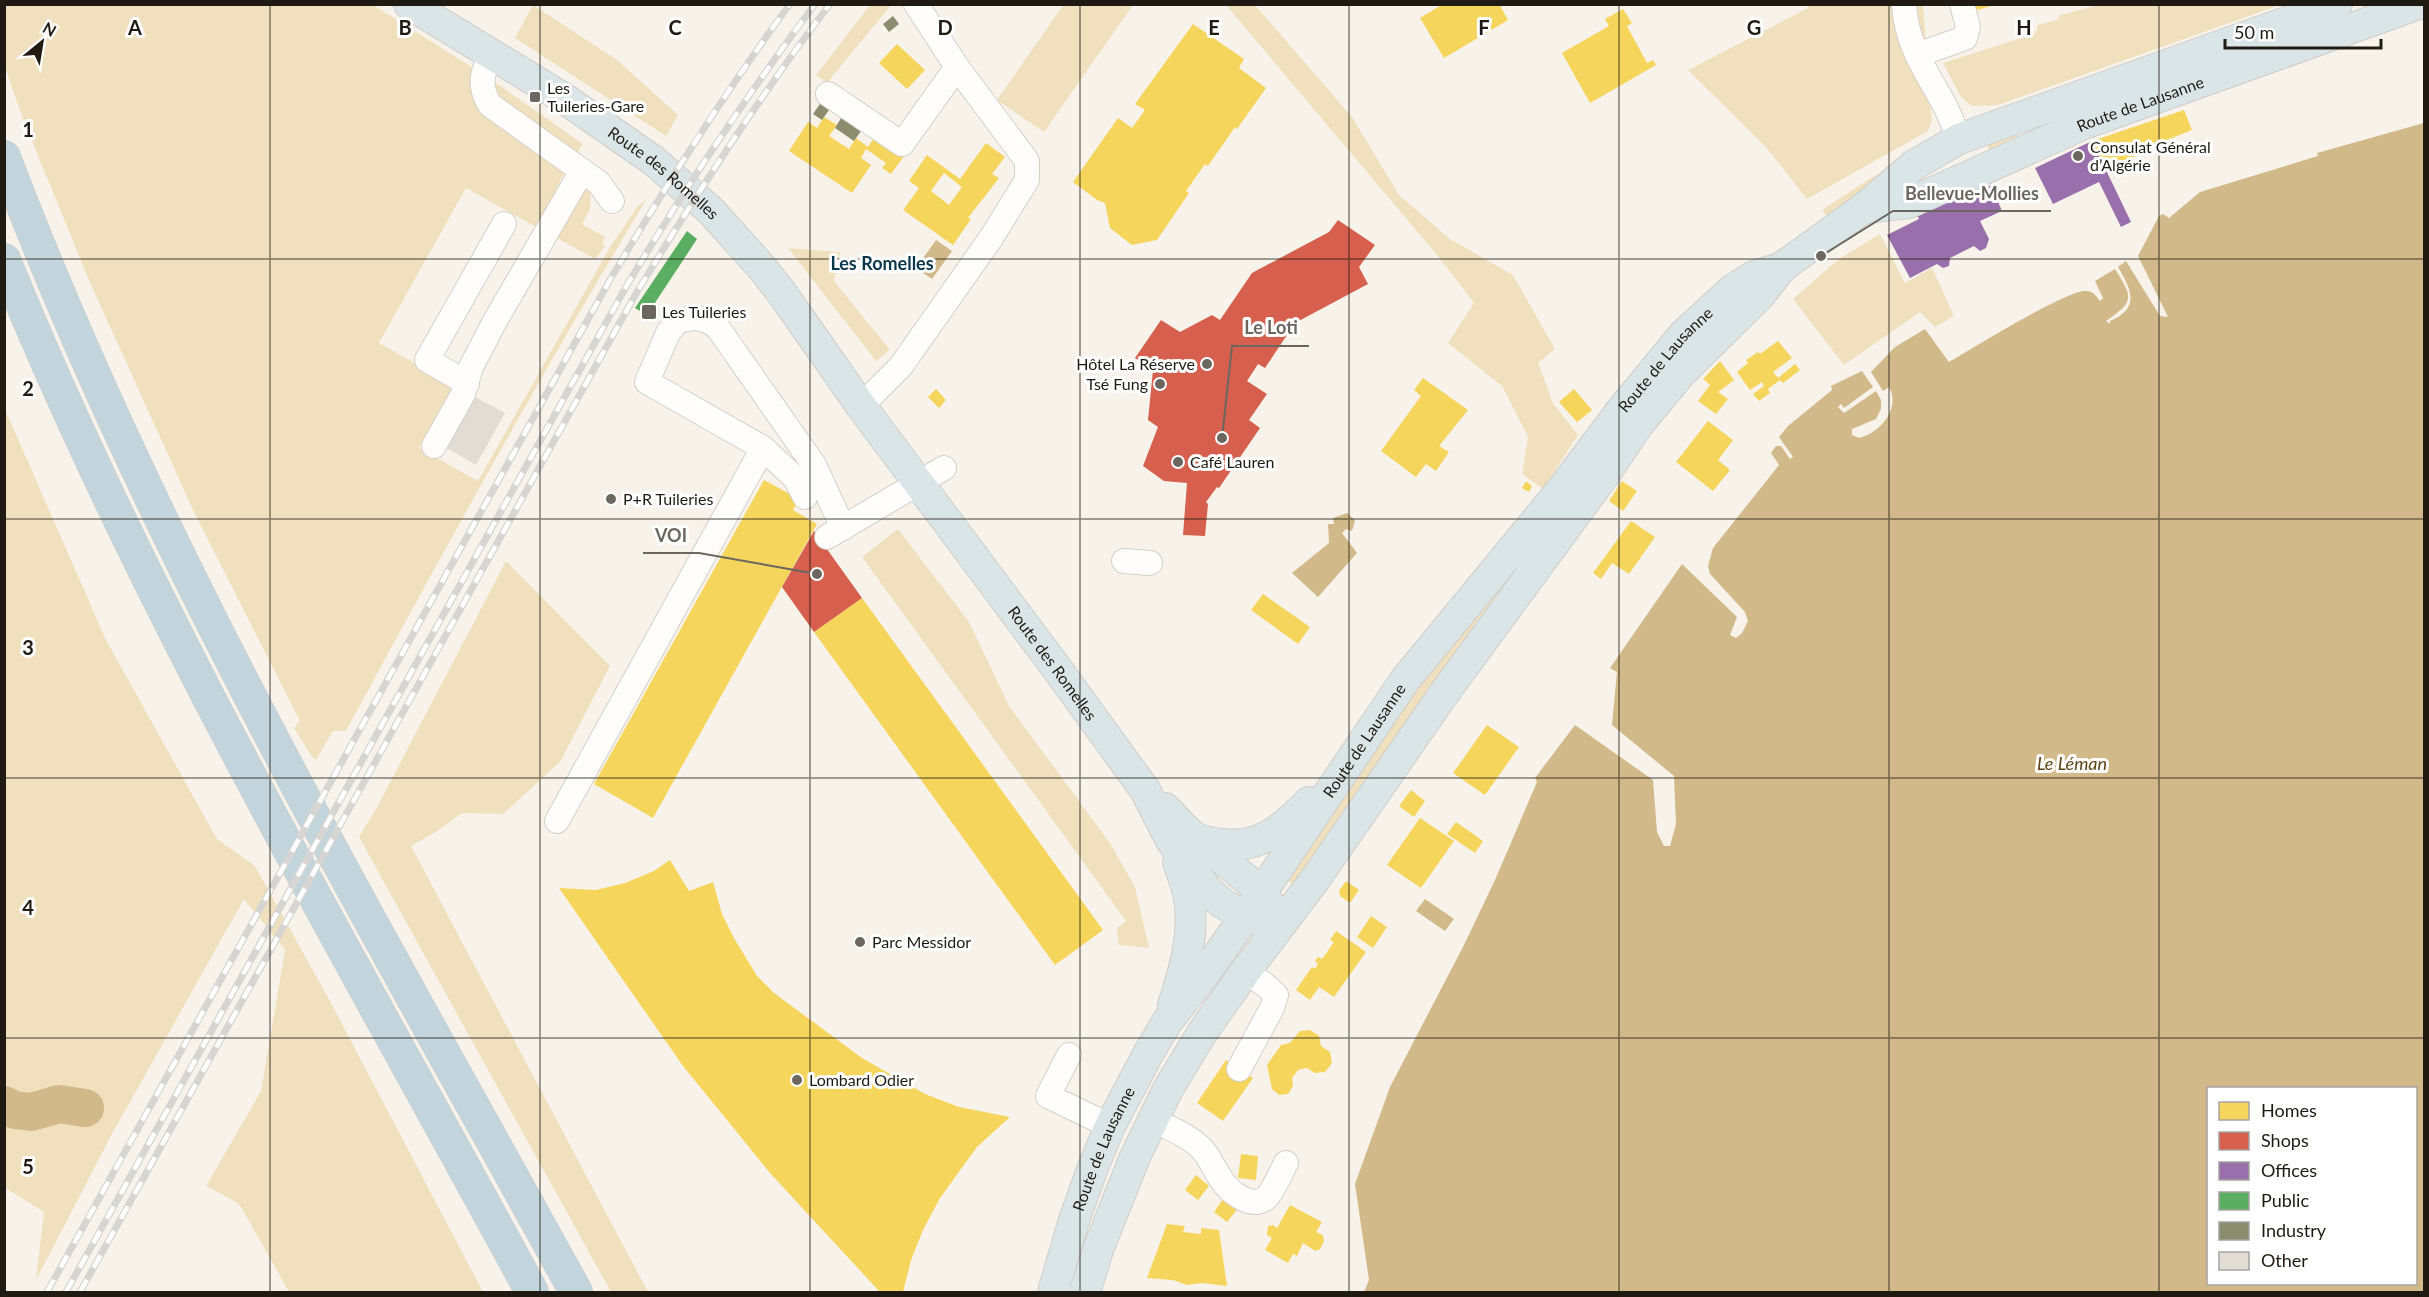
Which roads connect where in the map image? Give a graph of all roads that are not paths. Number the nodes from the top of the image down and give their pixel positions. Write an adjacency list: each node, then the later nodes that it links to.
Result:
1 (409, 4): 7 (main road, Route des Romelles)
2 (916, 4): 9 (street)
3 (1904, 4): 8 (street)
4 (1962, 4): 8 (street)
5 (2337, 4): 11 (main road, Route de Lausanne)
6 (2419, 4): 14 (main road, Route de Lausanne)
7 (492, 53): 13 (street); 21 (main road, Route des Romelles)
8 (1917, 55): 11 (street)
9 (957, 67): 10 (street); 21 (street)
10 (828, 94)
11 (1959, 139): 14 (main road); 16 (main road, Route de Lausanne)
12 (4, 157): 43 (highway)
13 (582, 171): 15 (street); 20 (street)
14 (1973, 174): 16 (main road, Route de Lausanne)
15 (612, 201)
16 (1864, 208): 19 (main road, Route de Lausanne)
17 (504, 224): 20 (street)
18 (4, 260): 42 (highway)
19 (1782, 267): 29 (main road, Route de Lausanne); 34 (main road, Route de Lausanne)
20 (467, 383): 22 (street)
21 (861, 406): 25 (main road, Route des Romelles)
22 (434, 446)
23 (763, 448): 25 (street); 26 (street); 30 (street)
24 (944, 468): 25 (street)
25 (918, 484): 31 (main road, Route des Romelles)
26 (806, 496)
27 (1124, 561): 28 (street)
28 (1150, 563)
29 (1343, 769): 31 (main road); 32 (main road, Route de Lausanne)
30 (557, 821)
31 (1183, 838): 32 (main road); 33 (main road); 36 (main road)
32 (1262, 892): 33 (main road, Route de Lausanne); 34 (main road)
33 (1246, 917): 34 (main road); 36 (main road, Route de Lausanne)
34 (1280, 924): 35 (main road, Route de Lausanne)
35 (1245, 972): 38 (street); 40 (main road, Route de Lausanne)
36 (1167, 1022): 39 (main road, Route de Lausanne)
37 (1069, 1055): 39 (street)
38 (1239, 1069)
39 (1110, 1126): 40 (main road); 44 (main road, Route de Lausanne)
40 (1148, 1130): 41 (street); 45 (main road, Route de Lausanne)
41 (1286, 1163)
42 (531, 1293)
43 (576, 1293)
44 (1053, 1293)
45 (1085, 1293)

